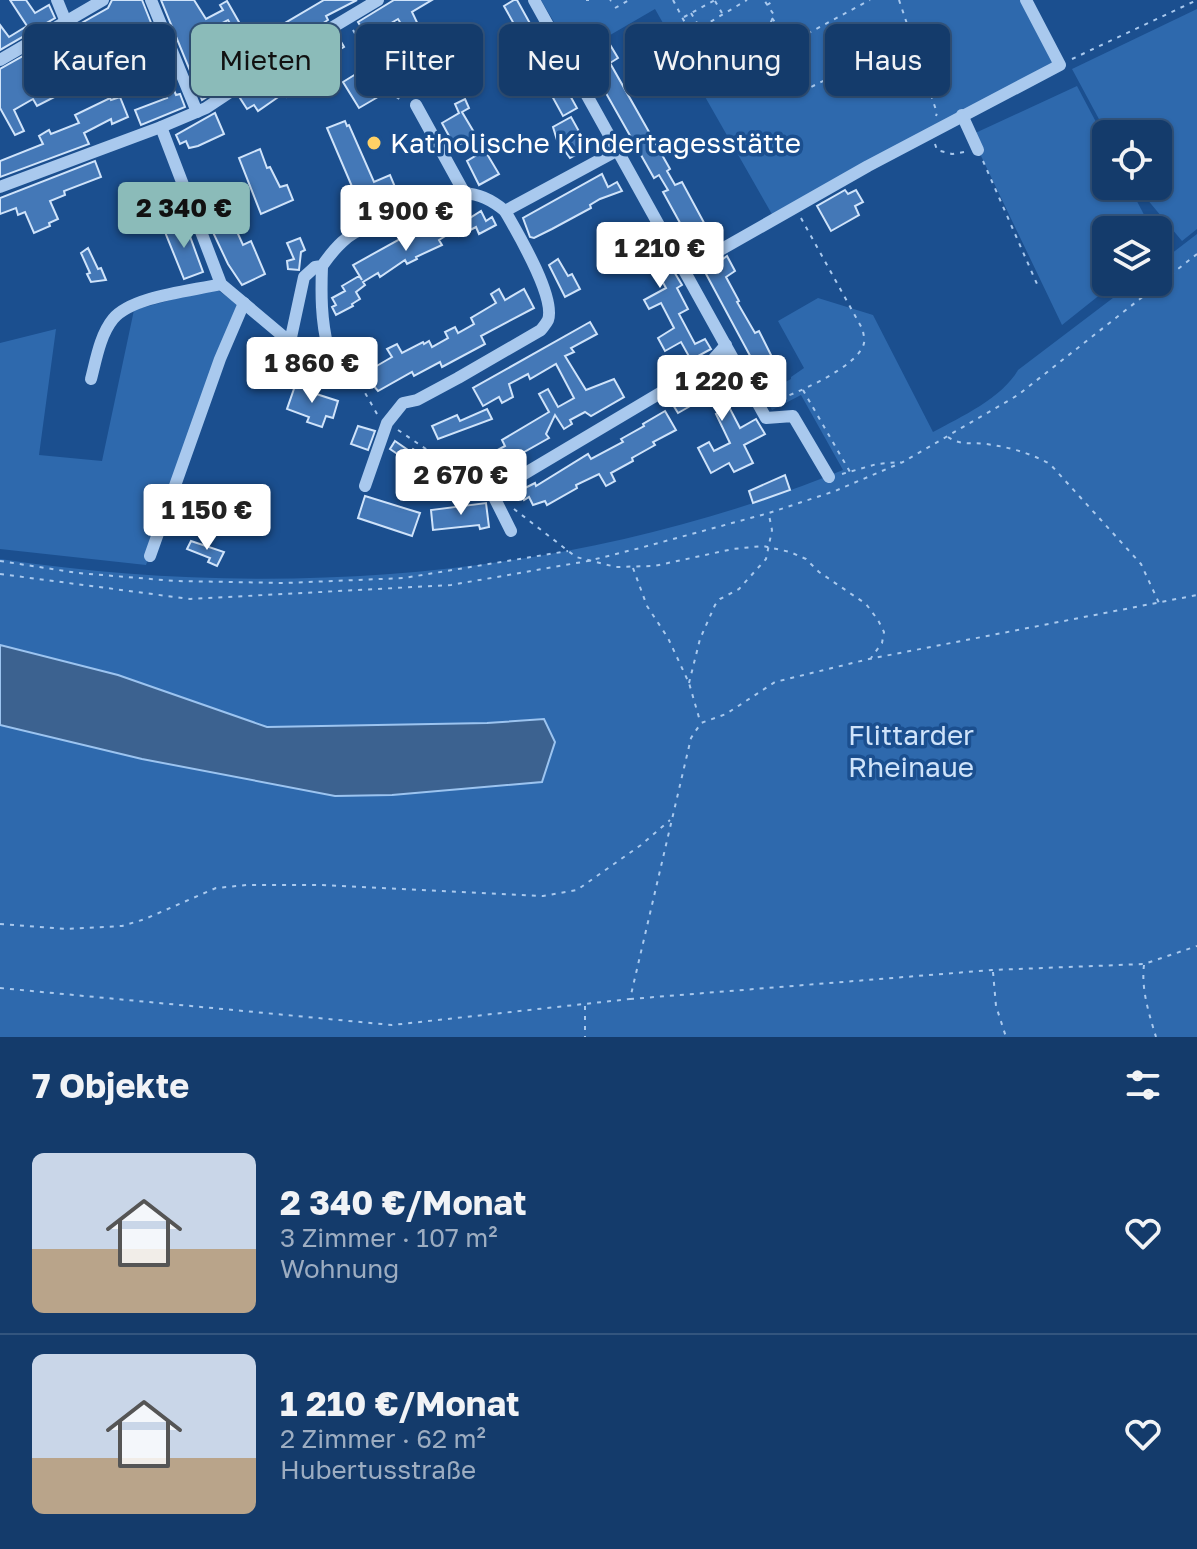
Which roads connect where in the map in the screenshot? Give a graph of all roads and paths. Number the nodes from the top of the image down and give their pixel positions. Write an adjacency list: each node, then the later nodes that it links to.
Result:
1 (57, 0): 23 (street)
2 (103, 0): 23 (street)
3 (151, 0): 33 (street)
4 (377, 0): 22 (street)
5 (534, 0): 37 (street)
6 (629, 0): 17 (path)
7 (673, 0): 20 (path)
8 (715, 0): 18 (path); 19 (path)
9 (747, 0): 19 (path)
10 (764, 0): 16 (path)
11 (775, 0): 16 (path)
12 (870, 0): 26 (path)
13 (899, 0): 25 (path)
14 (1026, 0): 28 (street)
15 (1197, 0): 28 (path)
16 (767, 5): 21 (path)
17 (615, 8)
18 (691, 13): 19 (path); 20 (path)
19 (723, 14)
20 (683, 17): 21 (path)
21 (772, 18): 24 (path)
22 (346, 19): 32 (path); 33 (street)
23 (66, 22): 27 (street)
24 (776, 24)
25 (908, 24)
26 (809, 33)
27 (0, 60)
28 (1060, 65): 34 (street)
29 (825, 80): 30 (path)
30 (809, 83)
31 (931, 96): 36 (path)
32 (416, 105): 40 (street)
33 (197, 112): 35 (street)
34 (962, 115): 36 (street); 38 (street)
35 (161, 127): 39 (street); 46 (street)
36 (929, 133): 38 (path); 41 (street)
37 (618, 150): 42 (street); 45 (street)
38 (978, 150): 47 (path)
39 (0, 187)
40 (465, 194): 42 (street); 44 (street)
41 (796, 207): 45 (street); 53 (path)
42 (505, 211): 55 (street)
43 (1197, 254): 56 (path)
44 (322, 266): 49 (street); 51 (street)
45 (685, 270): 50 (street)
46 (221, 284): 48 (street); 52 (street)
47 (1037, 284)
48 (244, 303): 49 (street); 67 (street)
49 (290, 342): 51 (path)
50 (726, 345): 54 (street); 61 (street)
51 (328, 348): 55 (path)
52 (91, 379)
53 (803, 390): 54 (path); 58 (path)
54 (758, 402): 59 (street)
55 (387, 423): 60 (street); 61 (path)
56 (947, 436): 57 (path); 73 (path)
57 (903, 462): 58 (path); 63 (path)
58 (850, 472): 59 (path)
59 (829, 477)
60 (365, 486)
61 (492, 493): 64 (street)
62 (514, 510): 66 (path)
63 (769, 513): 65 (path); 69 (path)
64 (511, 531)
65 (770, 546): 70 (path); 74 (path); 75 (path)
66 (569, 551): 68 (path); 69 (path)
67 (150, 556)
68 (0, 561)
69 (588, 561): 70 (path); 71 (path)
70 (633, 568): 75 (path)
71 (0, 574)
72 (1197, 595): 73 (path)
73 (1159, 603): 74 (path)
74 (869, 659): 76 (path)
75 (689, 683): 76 (path)
76 (701, 723): 77 (path)
77 (671, 819): 78 (path); 83 (path)
78 (0, 924)
79 (1197, 946): 80 (path)
80 (1144, 964): 81 (path); 87 (path)
81 (992, 970): 83 (path); 86 (path)
82 (0, 988): 84 (path)
83 (630, 999): 84 (path)
84 (585, 1005): 85 (path)
85 (585, 1037)
86 (1006, 1037)
87 (1156, 1037)

